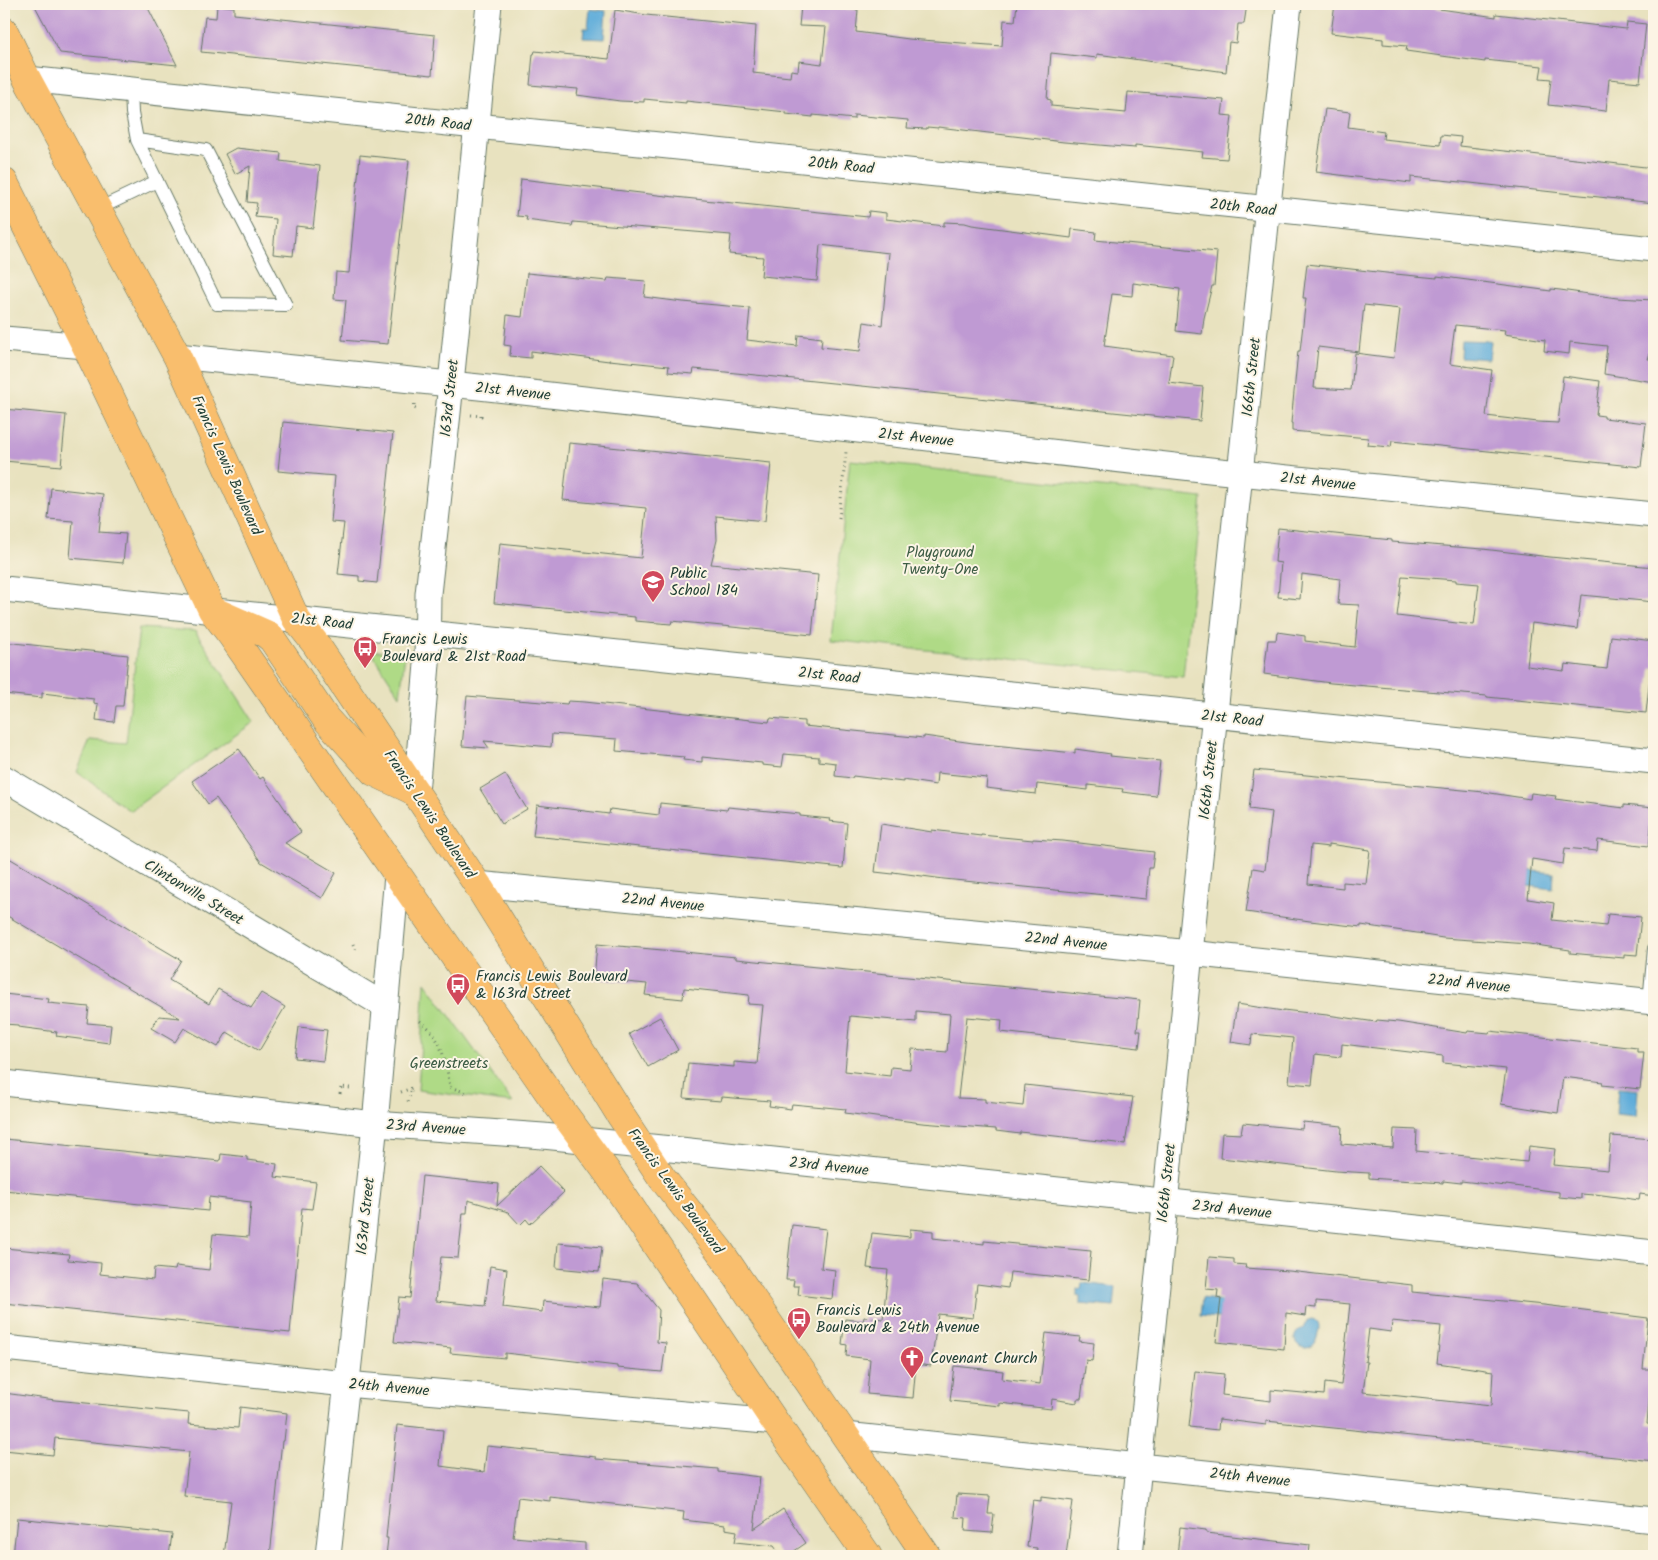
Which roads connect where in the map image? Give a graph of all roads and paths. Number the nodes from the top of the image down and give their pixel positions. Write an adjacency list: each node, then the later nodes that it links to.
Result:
1 (489, 4): 7 (street, 163rd Street)
2 (1290, 4): 12 (street, 166th Street)
3 (4, 30): 5 (main road, Francis Lewis Boulevard)
4 (4, 65): 5 (main road)
5 (27, 79): 6 (street, 20th Road); 11 (main road, Francis Lewis Boulevard)
6 (131, 90): 7 (street, 20th Road); 8 (lane)
7 (477, 126): 12 (street, 20th Road); 17 (street, 163rd Street)
8 (137, 140): 9 (lane); 9 (lane)
9 (157, 181): 11 (lane)
10 (4, 182): 15 (main road)
11 (98, 209): 16 (main road, Francis Lewis Boulevard)
12 (1268, 209): 13 (street, 20th Road); 23 (street, 166th Street)
13 (1654, 249)
14 (4, 339): 15 (street)
15 (86, 346): 27 (main road)
16 (177, 356): 17 (street, 21st Avenue); 28 (main road, Francis Lewis Boulevard)
17 (451, 384): 23 (street, 21st Avenue); 29 (street, 163rd Street)
18 (414, 402): 19 (path)
19 (418, 410)
20 (481, 410): 21 (path)
21 (471, 415)
22 (846, 452): 25 (path)
23 (1241, 473): 24 (street, 21st Avenue); 30 (street, 166th Street)
24 (1654, 515)
25 (839, 518)
26 (4, 589): 27 (street, 21st Road)
27 (212, 610): 28 (street, 21st Road); 33 (main road); 34 (main road)
28 (296, 619): 29 (street, 21st Road); 33 (main road, Francis Lewis Boulevard)
29 (427, 632): 30 (street, 21st Road); 33 (street, 163rd Street)
30 (1215, 716): 31 (street, 21st Road); 39 (street, 166th Street)
31 (1654, 761)
32 (4, 778): 41 (street, Clintonville Street)
33 (416, 792): 35 (main road, Francis Lewis Boulevard)
34 (397, 875): 41 (street, 163rd Street); 50 (main road)
35 (477, 884): 39 (street, 22nd Avenue); 51 (main road, Francis Lewis Boulevard)
36 (353, 944): 38 (path)
37 (1654, 949): 40 (lane)
38 (356, 951)
39 (1190, 953): 40 (street, 22nd Avenue); 52 (street, 166th Street)
40 (1652, 1002)
41 (385, 1006): 49 (street, 163rd Street)
42 (420, 1021): 46 (path)
43 (4, 1083): 49 (street, 23rd Avenue)
44 (350, 1088): 47 (path)
45 (398, 1092): 48 (path)
46 (467, 1093)
47 (340, 1094)
48 (408, 1102)
49 (376, 1124): 50 (street, 23rd Avenue); 55 (street, 163rd Street)
50 (584, 1140): 51 (street, 23rd Avenue); 56 (main road)
51 (641, 1146): 52 (street, 23rd Avenue); 57 (main road, Francis Lewis Boulevard)
52 (1164, 1202): 53 (street, 23rd Avenue); 58 (street, 166th Street)
53 (1654, 1254)
54 (4, 1348): 55 (street, 24th Avenue)
55 (346, 1384): 56 (street, 24th Avenue); 60 (street, 163rd Street)
56 (775, 1422): 61 (main road)
57 (845, 1435): 58 (street, 24th Avenue); 62 (main road, Francis Lewis Boulevard)
58 (1138, 1466): 59 (street, 24th Avenue); 63 (street, 166th Street)
59 (1654, 1520)
60 (328, 1556)
61 (868, 1556)
62 (927, 1556)
63 (1130, 1556)

